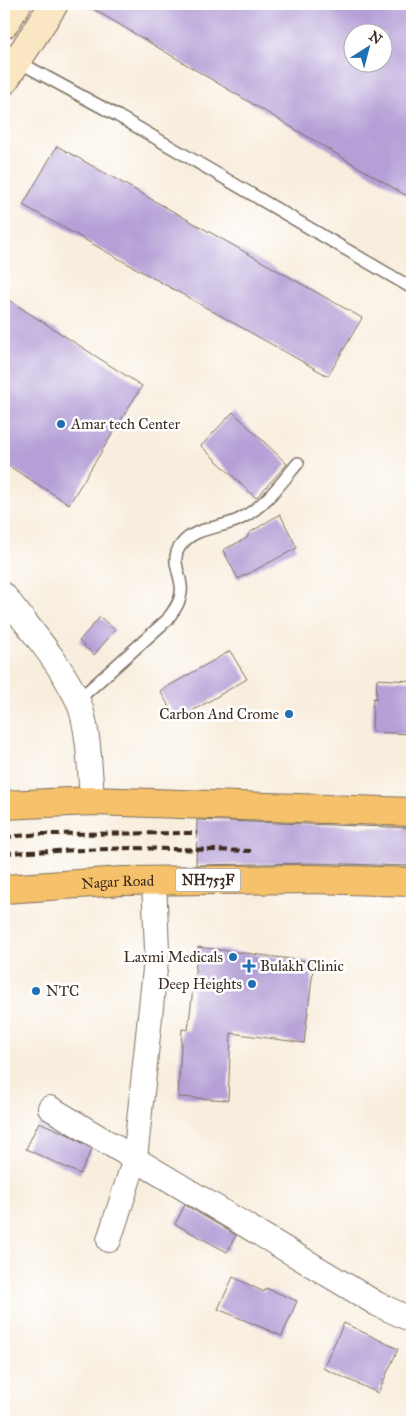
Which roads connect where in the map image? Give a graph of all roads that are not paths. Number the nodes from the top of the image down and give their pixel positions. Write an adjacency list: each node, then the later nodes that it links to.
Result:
1 (17, 4): 3 (main road)
2 (54, 4): 4 (main road)
3 (4, 24)
4 (10, 71): 5 (lane)
5 (412, 288)
6 (298, 463): 8 (lane)
7 (4, 595): 8 (street)
8 (78, 700): 9 (street)
9 (92, 801): 10 (highway); 11 (highway)
10 (4, 805)
11 (412, 812)
12 (154, 880): 13 (highway, Nagar Road / NH753F); 14 (highway, Nagar Road / NH753F); 16 (street)
13 (412, 882)
14 (4, 889)
15 (50, 1108): 16 (street)
16 (135, 1160): 17 (street); 18 (street)
17 (109, 1240)
18 (412, 1320)

